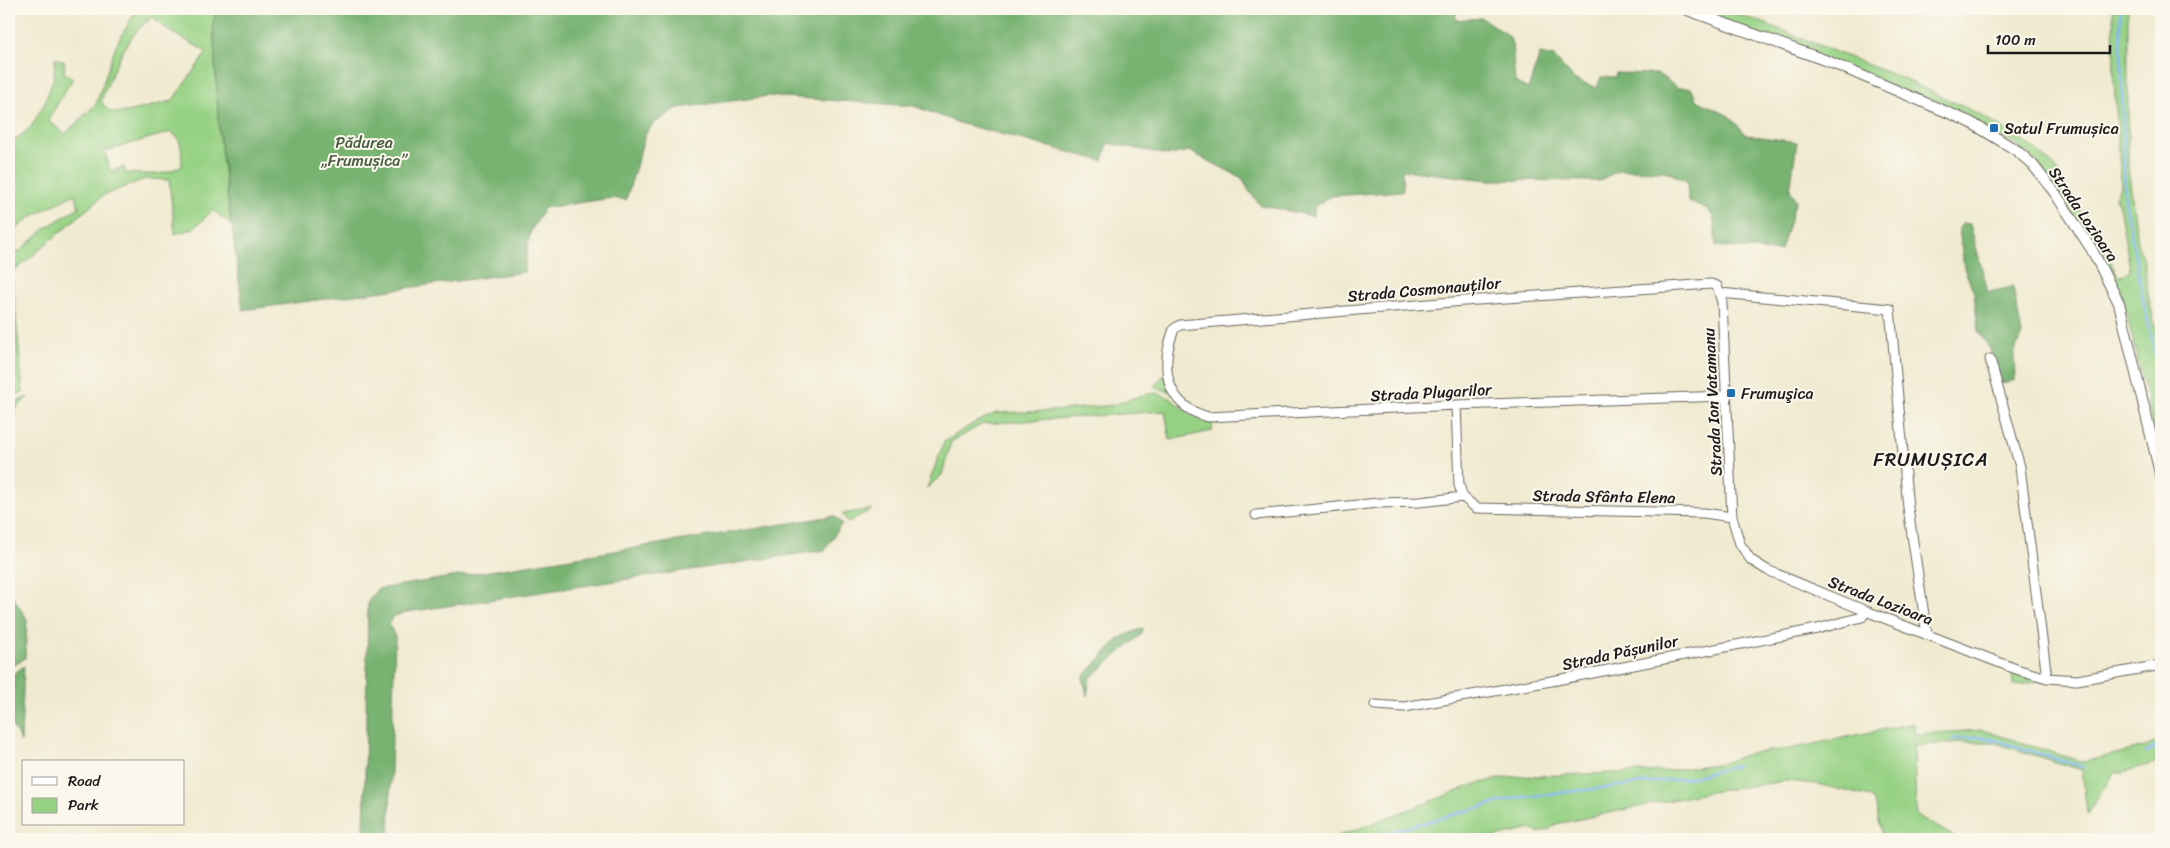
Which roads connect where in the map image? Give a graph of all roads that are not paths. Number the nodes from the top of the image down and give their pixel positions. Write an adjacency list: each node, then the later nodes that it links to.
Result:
1 (1685, 9): 7 (street, Strada Lozioara)
2 (1719, 290): 4 (street, Strada Cosmonauților); 5 (street, Strada Ion Vatamanu); 12 (street)
3 (1990, 359): 14 (street)
4 (1166, 368): 6 (street, Strada Plugarilor)
5 (1726, 396): 6 (street, Strada Plugarilor); 10 (street, Strada Ion Vatamanu)
6 (1456, 405): 8 (street)
7 (2161, 477)
8 (1463, 497): 9 (street); 10 (street, Strada Sfânta Elena)
9 (1256, 515)
10 (1732, 516): 11 (street, Strada Lozioara)
11 (1866, 611): 12 (street, Strada Lozioara); 15 (street, Strada Pășunilor)
12 (1927, 635): 14 (street, Strada Lozioara)
13 (2161, 665): 14 (street, Strada Lozioara)
14 (2047, 678)
15 (1375, 706)

